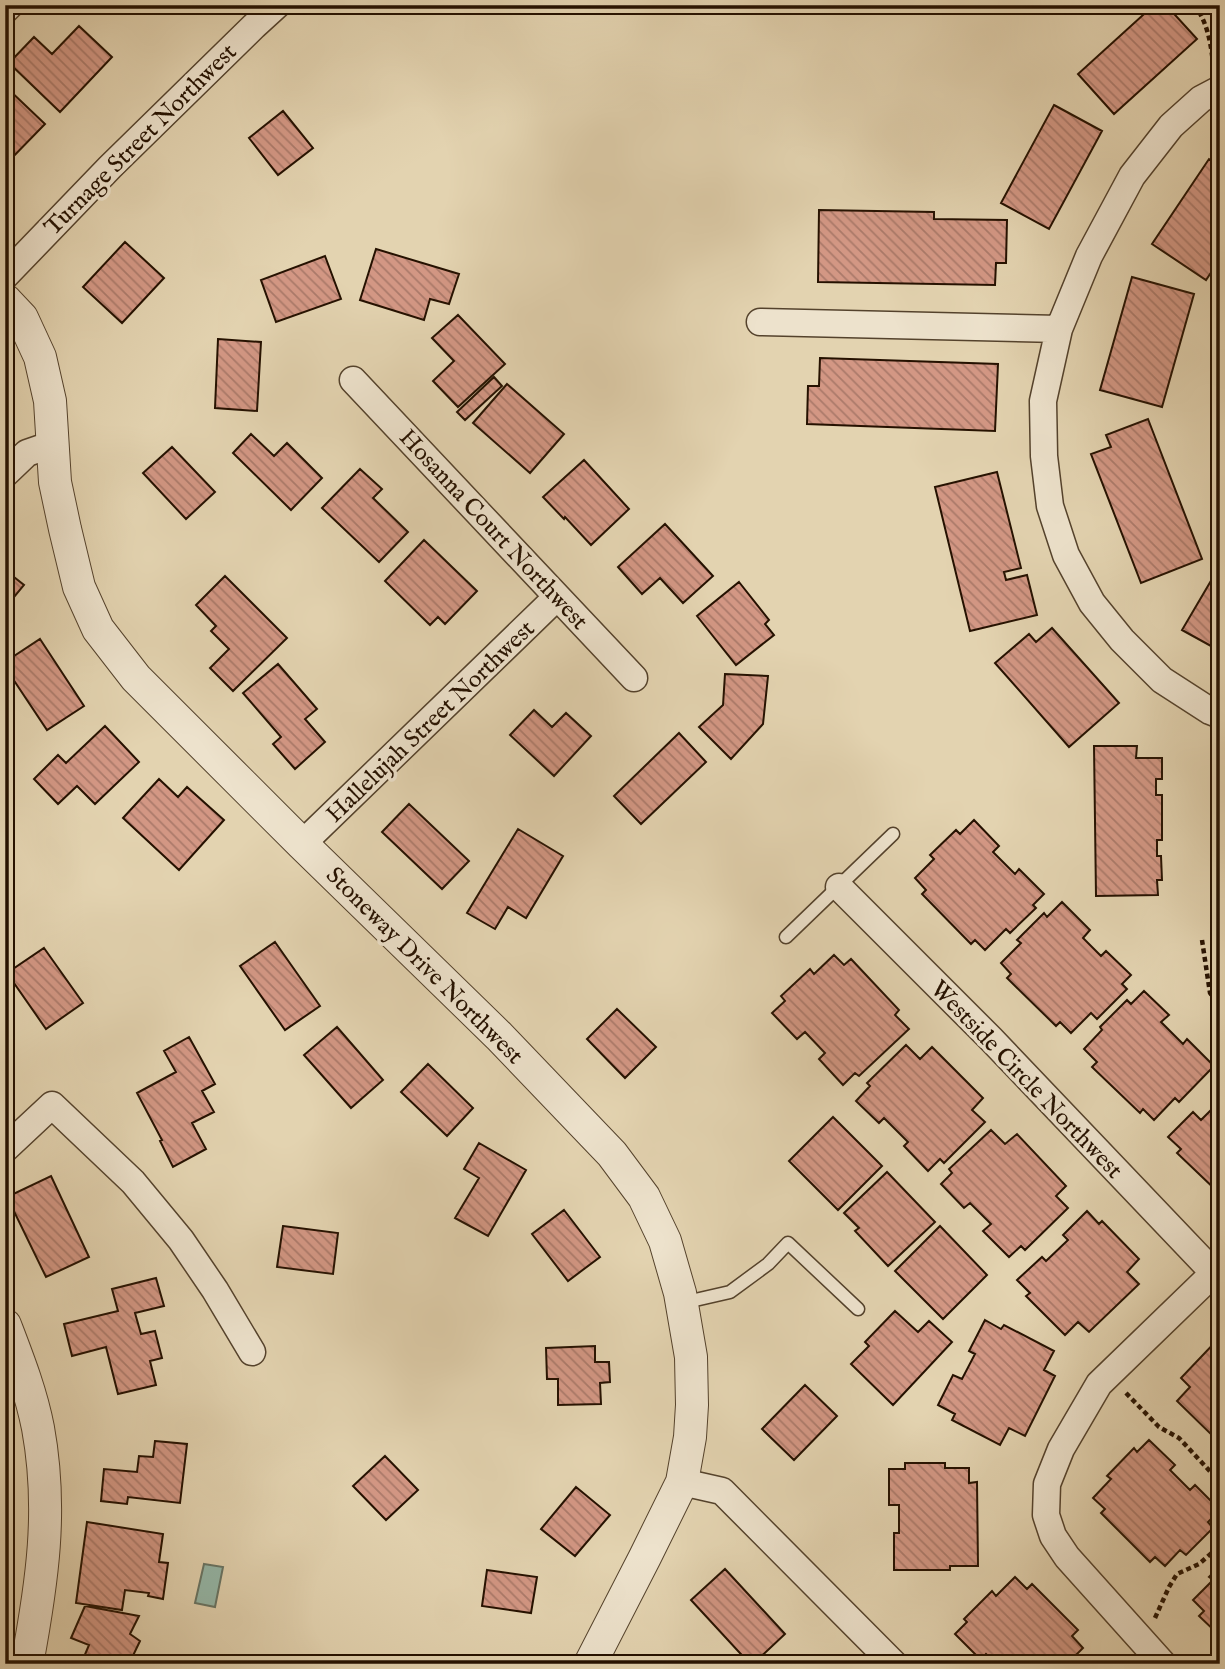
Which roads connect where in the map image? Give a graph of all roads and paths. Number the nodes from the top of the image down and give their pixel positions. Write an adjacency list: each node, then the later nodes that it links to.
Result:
1 (10, 5): 4 (street)
2 (277, 5): 6 (street, Turnage Street Northwest)
3 (1194, 5): 5 (path)
4 (5, 10)
5 (1217, 79): 9 (street)
6 (5, 276)
7 (5, 300): 11 (street, Stoneway Drive Northwest)
8 (760, 322): 9 (street)
9 (1059, 329): 15 (street)
10 (353, 380): 13 (street, Hosanna Court Northwest)
11 (53, 444): 12 (street); 17 (street, Stoneway Drive Northwest)
12 (5, 474)
13 (557, 597): 14 (street, Hosanna Court Northwest); 17 (street, Hallelujah Street Northwest)
14 (634, 678)
15 (1220, 715)
16 (893, 834): 18 (lane)
17 (302, 845): 24 (street, Stoneway Drive Northwest)
18 (839, 887): 19 (lane); 23 (street, Westside Circle Northwest)
19 (786, 937)
20 (1202, 940): 21 (path)
21 (1220, 1006)
22 (5, 1149): 27 (street)
23 (1217, 1270): 28 (street, Westside Circle Northwest)
24 (681, 1303): 25 (lane); 29 (street, Stoneway Drive Northwest)
25 (858, 1309)
26 (5, 1325): 33 (street)
27 (252, 1352)
28 (1109, 1375): 30 (path); 32 (street, Westside Circle Northwest)
29 (682, 1482): 34 (street, Stoneway Drive Northwest); 35 (street)
30 (1220, 1482)
31 (1220, 1542): 32 (path)
32 (1144, 1643): 36 (street, Westside Circle Northwest)
33 (27, 1664)
34 (590, 1664)
35 (894, 1664)
36 (1163, 1664)

